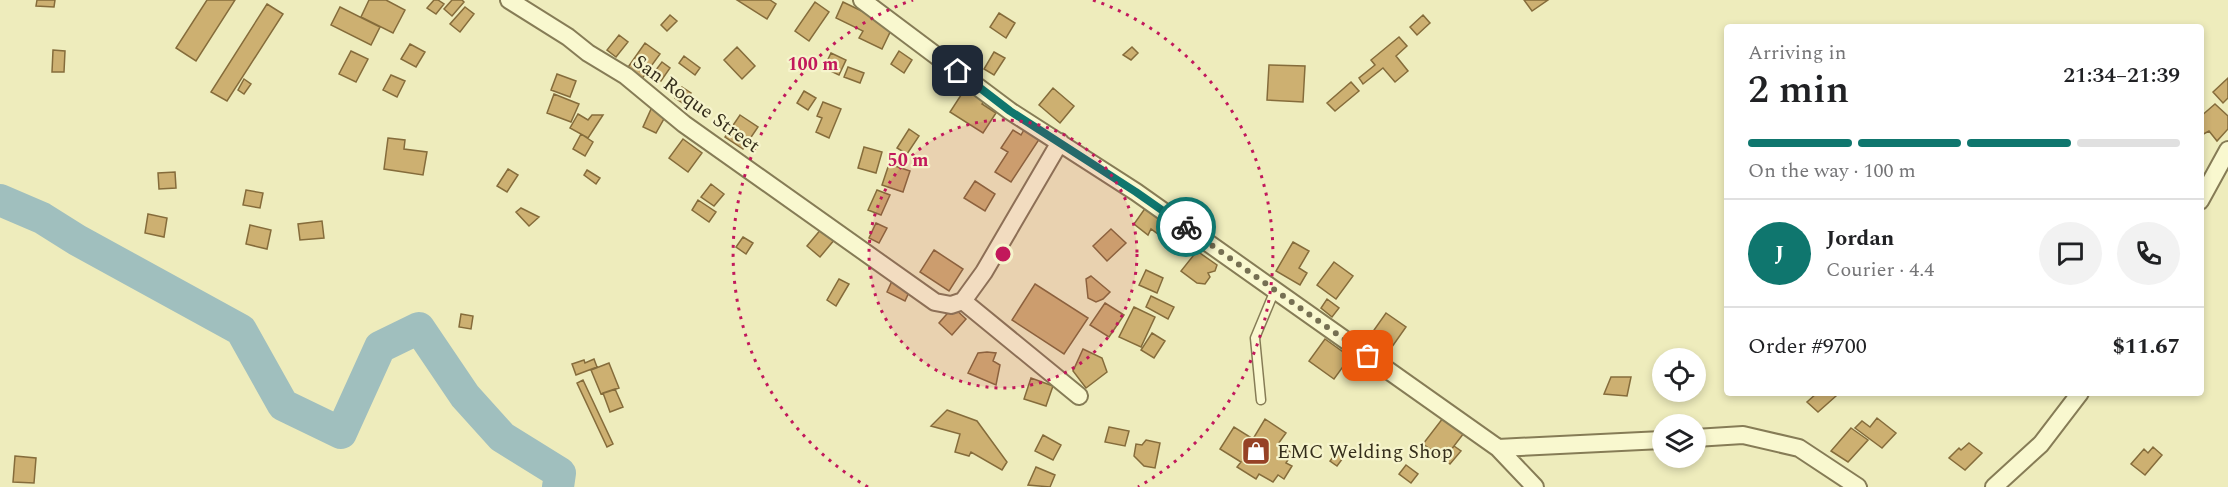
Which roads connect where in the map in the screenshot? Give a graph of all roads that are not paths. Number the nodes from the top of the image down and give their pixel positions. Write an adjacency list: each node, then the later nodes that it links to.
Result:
1 (509, 0): 7 (street, San Roque Street)
2 (862, 0): 3 (street)
3 (1060, 142): 6 (street); 7 (street)
4 (2228, 150): 5 (street)
5 (2204, 194)
6 (1275, 290): 10 (lane); 13 (street)
7 (963, 301): 8 (street)
8 (1079, 396)
9 (2078, 396): 16 (street)
10 (1261, 400)
11 (1706, 437): 15 (street)
12 (1652, 440): 13 (street)
13 (1498, 448): 14 (street)
14 (1535, 487)
15 (1858, 487)
16 (1994, 487)

